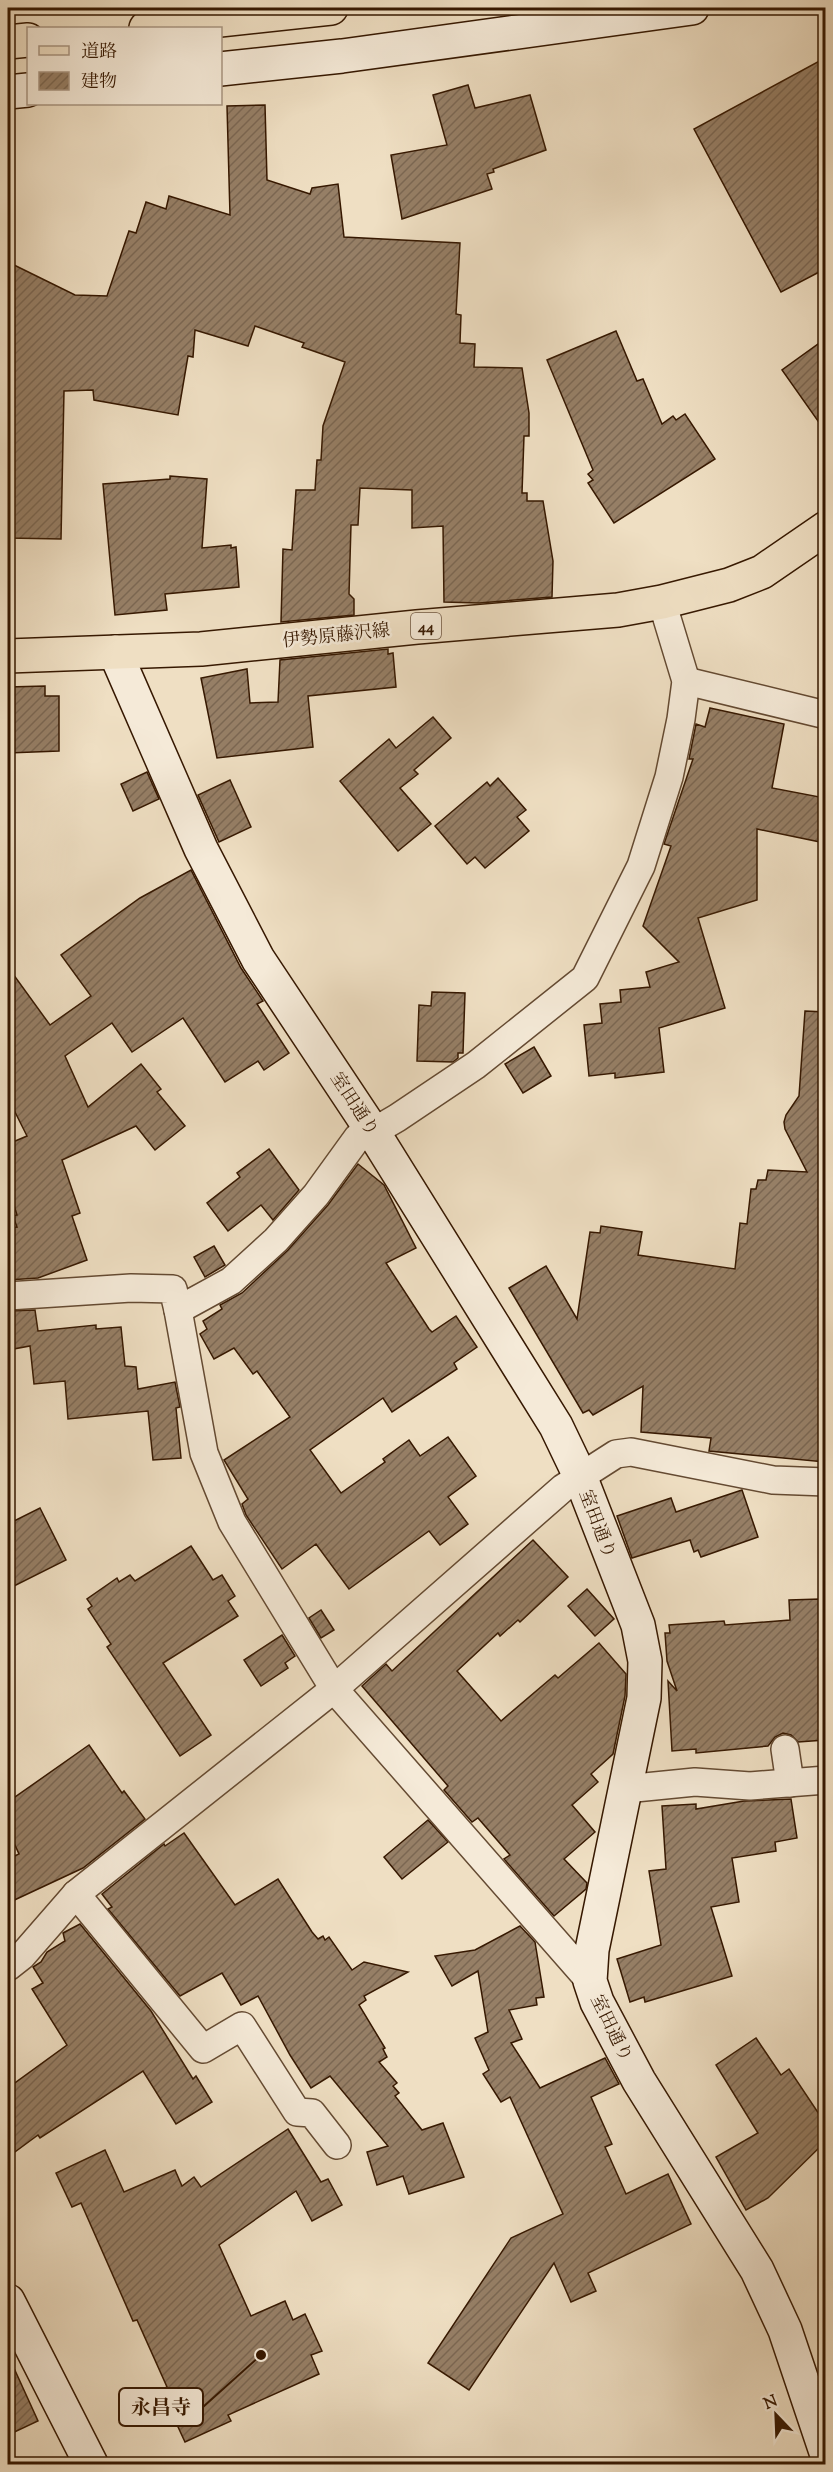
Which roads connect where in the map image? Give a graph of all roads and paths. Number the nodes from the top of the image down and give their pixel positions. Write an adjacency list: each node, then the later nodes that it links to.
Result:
1 (331, 8): 3 (main road)
2 (692, 8): 6 (street)
3 (155, 27)
4 (27, 40): 5 (main road)
5 (8, 42)
6 (222, 69)
7 (27, 90): 8 (street)
8 (8, 92)
9 (825, 528): 10 (main road, 伊勢原藤沢線 / 44)
10 (662, 603): 11 (main road, 伊勢原藤沢線 / 44); 13 (street)
11 (115, 652): 12 (main road, 伊勢原藤沢線 / 44); 15 (street, 室田通り)
12 (8, 656)
13 (686, 681): 14 (street); 15 (street)
14 (825, 715)
15 (374, 1132): 17 (street); 18 (street, 室田通り)
16 (8, 1296): 17 (street)
17 (178, 1310): 20 (street)
18 (580, 1476): 19 (street); 20 (street); 24 (street, 室田通り)
19 (825, 1482)
20 (334, 1689): 25 (street); 27 (street)
21 (785, 1749): 23 (street)
22 (825, 1780): 23 (street)
23 (790, 1783): 24 (street)
24 (625, 1789): 27 (street, 室田通り)
25 (76, 1894): 26 (street); 28 (street)
26 (8, 1967)
27 (590, 1981): 30 (street, 室田通り)
28 (337, 2145)
29 (9, 2308): 31 (street)
30 (825, 2452)
31 (91, 2464)

